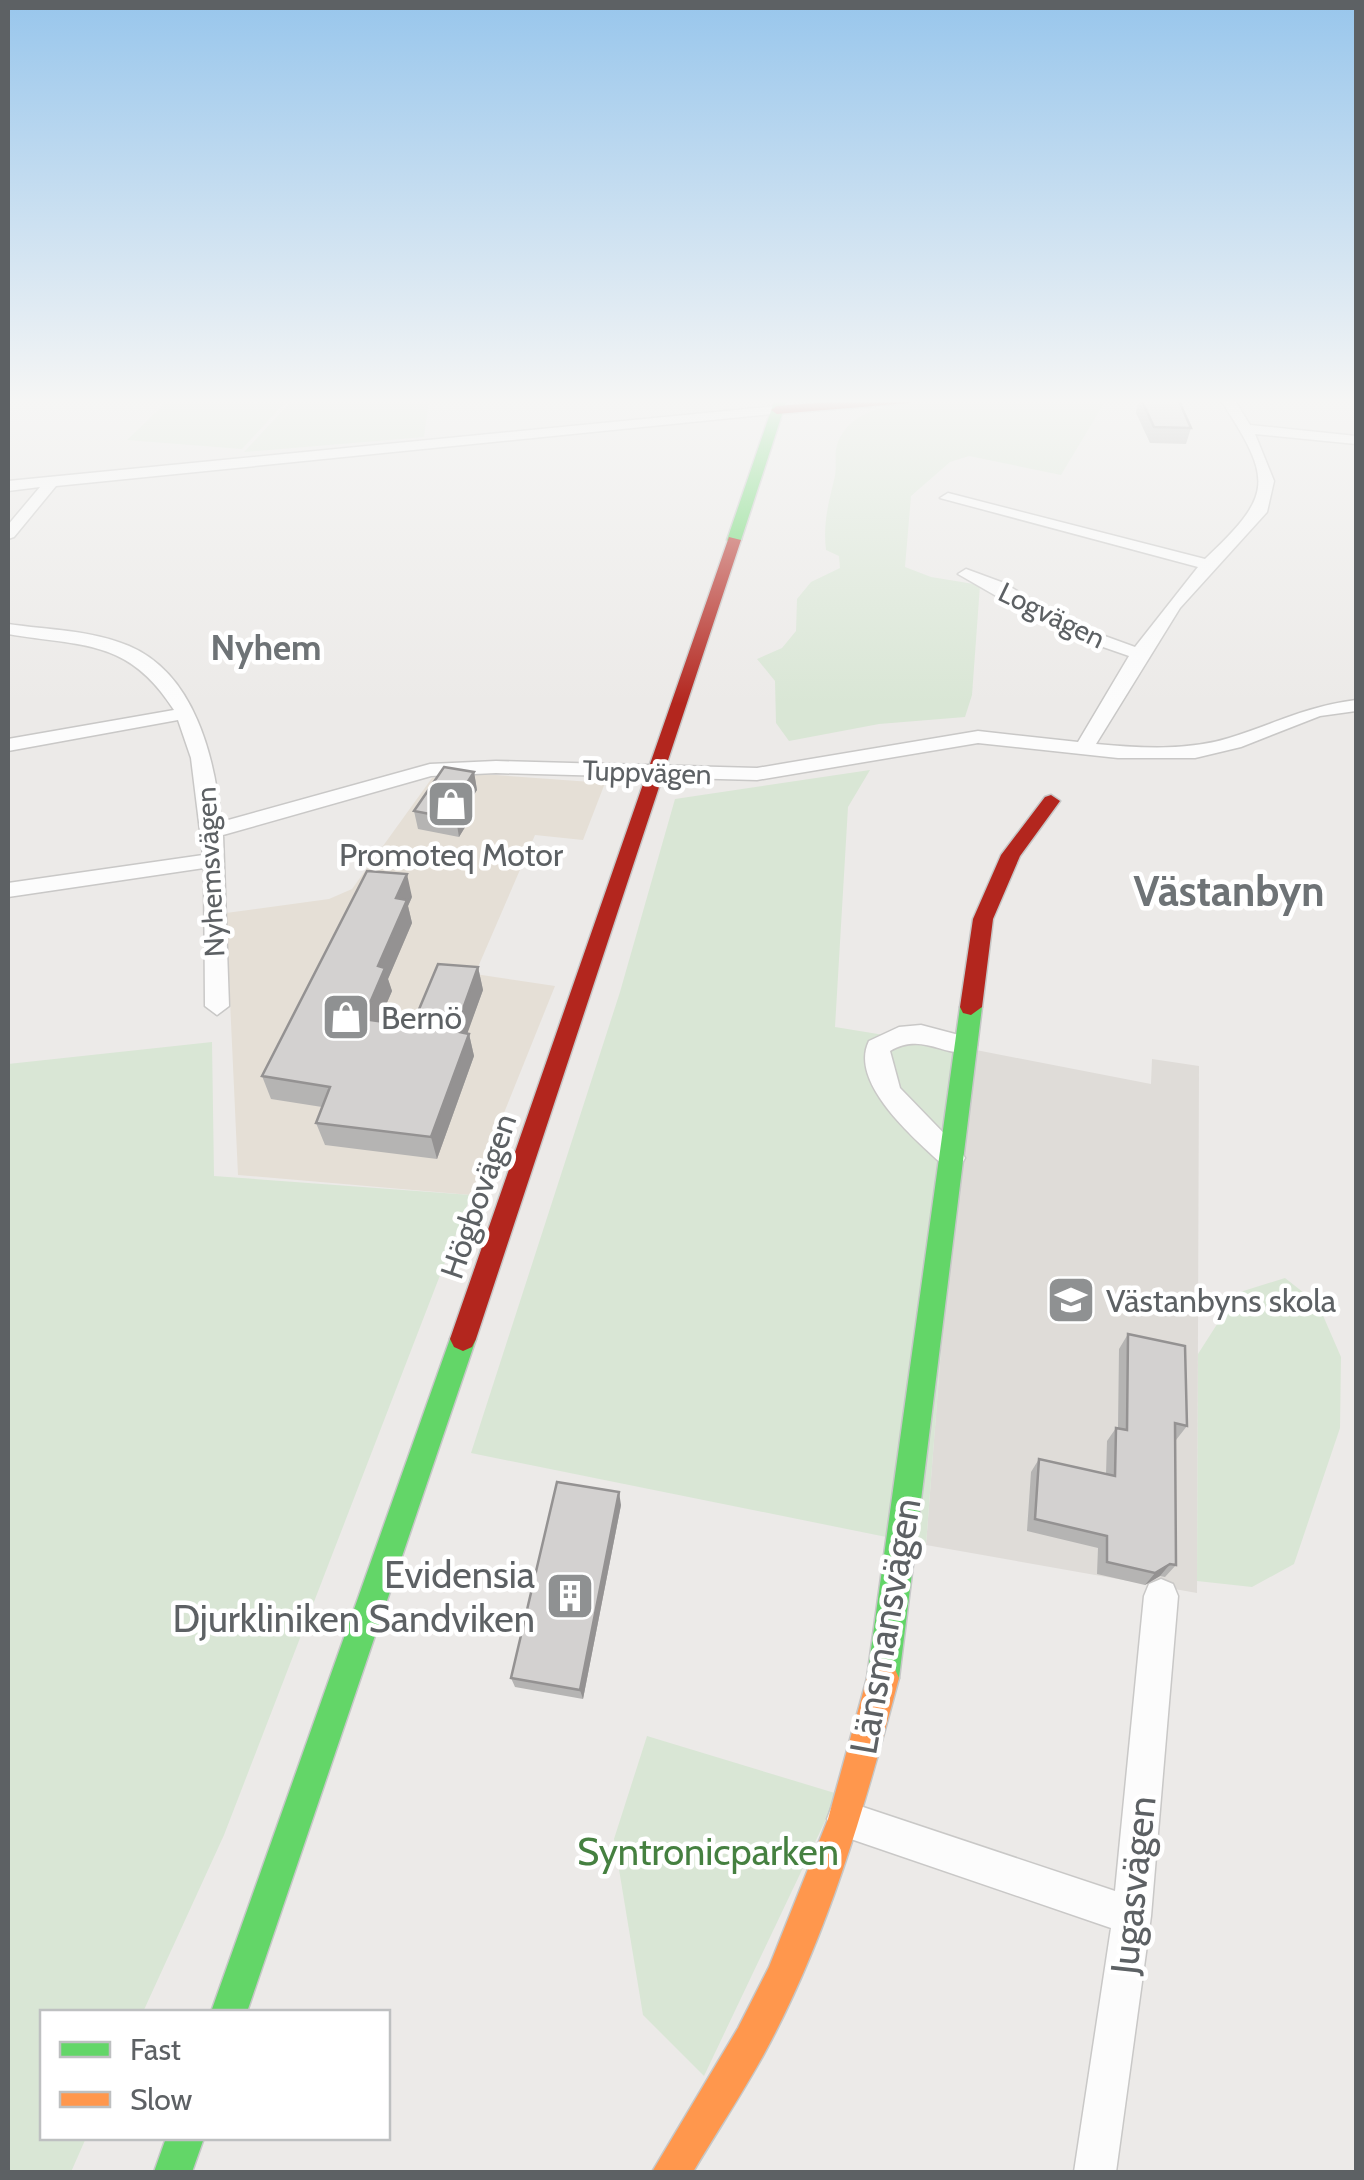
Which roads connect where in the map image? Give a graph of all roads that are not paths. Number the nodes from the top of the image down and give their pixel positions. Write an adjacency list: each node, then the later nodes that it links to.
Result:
1 (35, 501): 5 (street)
2 (746, 501): 14 (main road, Högbovägen)
3 (958, 501): 6 (street)
4 (1264, 501): 6 (street)
5 (8, 534)
6 (1208, 566): 9 (street)
7 (966, 574): 9 (street, Logvägen)
8 (8, 629): 11 (street, Nyhemsvägen)
9 (1139, 654): 13 (street)
10 (1356, 706): 13 (street, Tuppvägen)
11 (186, 713): 12 (street); 16 (street, Nyhemsvägen)
12 (8, 744)
13 (1084, 747): 14 (street, Tuppvägen)
14 (653, 773): 16 (street, Tuppvägen); 25 (main road, Högbovägen)
15 (1051, 801): 20 (main road, Länsmansvägen)
16 (214, 831): 17 (street, Nyhemsvägen)
17 (214, 860): 18 (street); 19 (street, Nyhemsvägen)
18 (8, 890)
19 (216, 1006)
20 (965, 1045): 21 (main road, Länsmansvägen); 21 (street)
21 (952, 1158): 23 (main road, Länsmansvägen)
22 (1161, 1596): 24 (street, Jugasvägen)
23 (845, 1819): 24 (street); 28 (main road, Länsmansvägen)
24 (1132, 1916): 29 (street, Jugasvägen)
25 (230, 2010)
26 (184, 2140): 27 (main road)
27 (173, 2172)
28 (671, 2172)
29 (1095, 2172)

